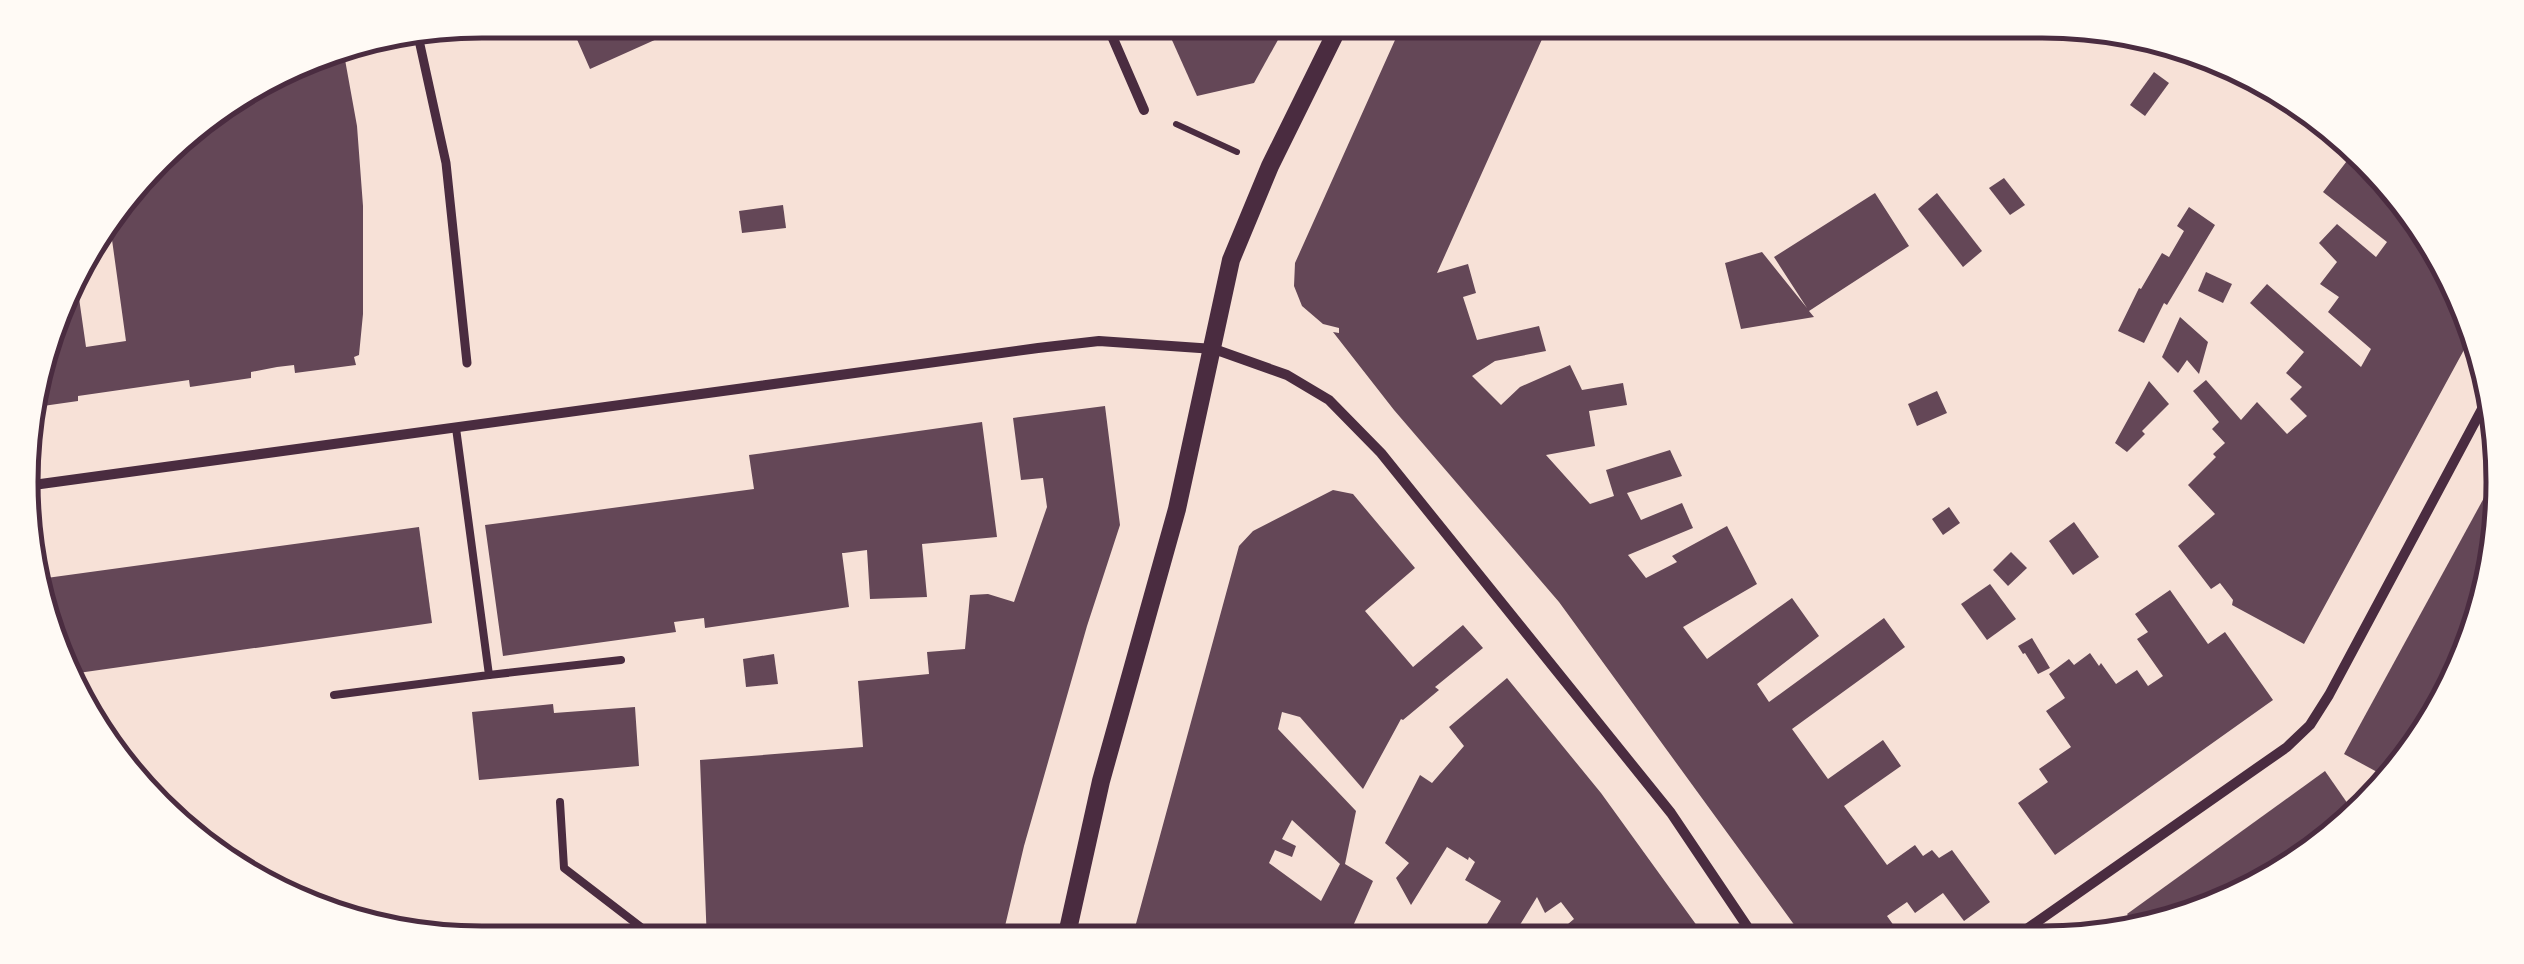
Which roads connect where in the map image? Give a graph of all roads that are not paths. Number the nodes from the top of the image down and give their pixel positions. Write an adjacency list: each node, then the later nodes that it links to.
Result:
1 (1112, 38): 4 (street)
2 (1333, 38): 5 (street)
3 (418, 42): 6 (street)
4 (1144, 110)
5 (1214, 349): 8 (street); 15 (street); 16 (street)
6 (466, 363)
7 (2481, 411): 17 (street)
8 (456, 428): 9 (street); 11 (lane)
9 (38, 484)
10 (621, 660): 11 (lane)
11 (488, 674): 12 (lane)
12 (334, 695)
13 (560, 802): 14 (lane)
14 (640, 926)
15 (1069, 926)
16 (1747, 926)
17 (2031, 926)

